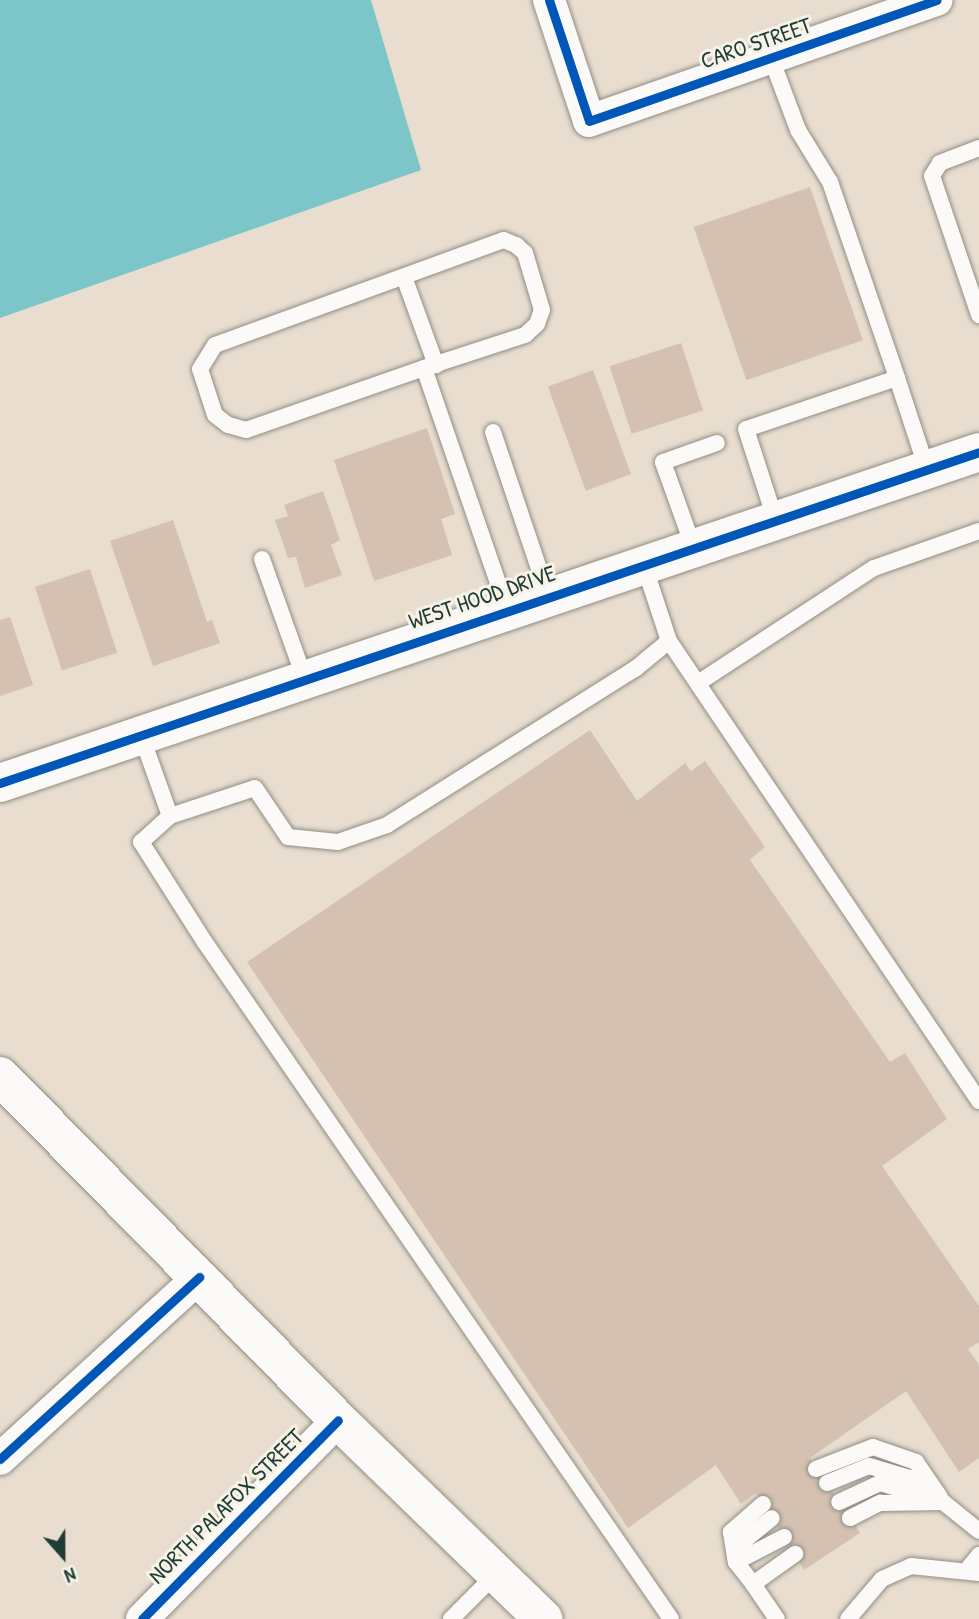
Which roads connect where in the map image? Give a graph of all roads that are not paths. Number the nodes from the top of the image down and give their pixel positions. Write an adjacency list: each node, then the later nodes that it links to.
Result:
1 (549, 0): 4 (street, CARO STREET)
2 (937, 0): 3 (street, CARO STREET)
3 (889, 8): 4 (street, CARO STREET)
4 (771, 58): 9 (lane)
5 (979, 148): 7 (lane)
6 (404, 277): 8 (lane); 8 (lane); 8 (lane)
7 (979, 315)
8 (430, 367): 20 (lane)
9 (897, 378): 13 (lane); 14 (lane)
10 (493, 432): 19 (lane)
11 (716, 443): 16 (lane)
12 (979, 452): 13 (street, WEST HOOD DRIVE)
13 (927, 469): 14 (street, WEST HOOD DRIVE)
14 (775, 519): 16 (street, WEST HOOD DRIVE)
15 (979, 531): 23 (lane)
16 (693, 546): 18 (street, WEST HOOD DRIVE)
17 (262, 559): 22 (lane)
18 (643, 563): 19 (street, WEST HOOD DRIVE); 21 (lane)
19 (548, 595): 20 (street, WEST HOOD DRIVE)
20 (507, 609): 22 (street, WEST HOOD DRIVE)
21 (669, 641): 23 (lane); 26 (lane)
22 (304, 677): 24 (street, WEST HOOD DRIVE)
23 (698, 684): 28 (lane)
24 (140, 732): 25 (street, WEST HOOD DRIVE); 26 (lane)
25 (0, 783)
26 (170, 816): 50 (lane)
27 (0, 1076): 29 (street)
28 (979, 1101)
29 (199, 1277): 30 (street); 31 (street)
30 (338, 1420): 45 (street); 47 (street, NORTH PALAFOX STREET)
31 (0, 1459)
32 (816, 1469): 35 (lane)
33 (827, 1483): 35 (lane)
34 (839, 1502): 35 (lane)
35 (943, 1502): 38 (lane); 39 (lane)
36 (763, 1504): 43 (lane)
37 (772, 1518): 43 (lane)
38 (850, 1518)
39 (979, 1531)
40 (783, 1536): 43 (lane)
41 (794, 1554): 46 (lane)
42 (979, 1555): 44 (lane)
43 (736, 1562): 46 (lane)
44 (973, 1572): 52 (lane)
45 (497, 1573): 48 (lane); 49 (street)
46 (753, 1584): 51 (lane)
47 (142, 1619)
48 (451, 1619)
49 (543, 1619)
50 (671, 1619)
51 (778, 1619)
52 (848, 1619)

